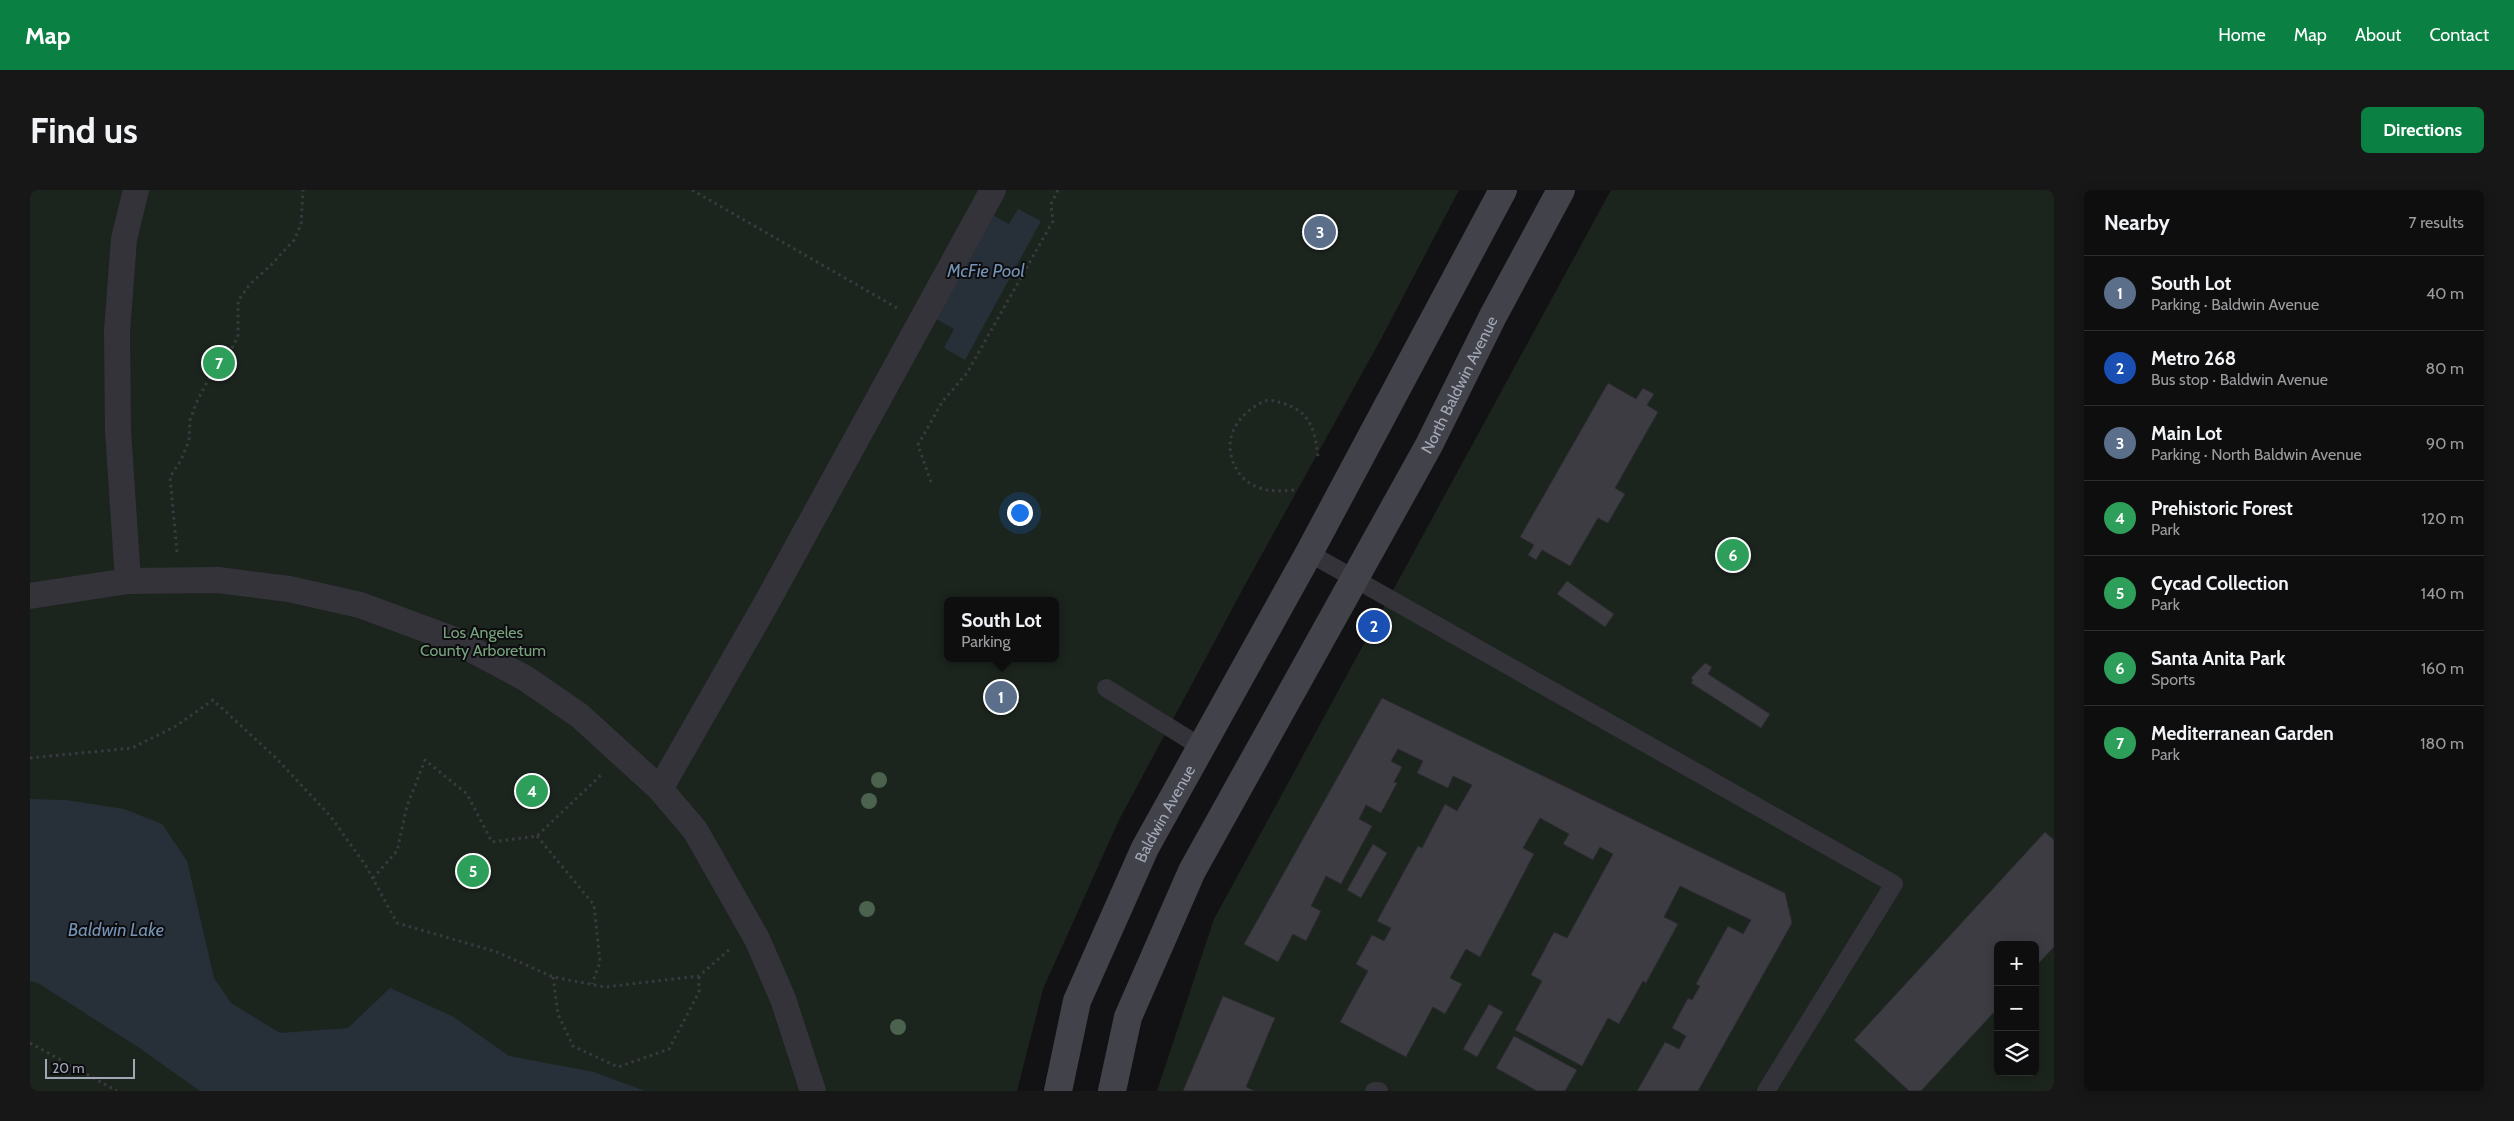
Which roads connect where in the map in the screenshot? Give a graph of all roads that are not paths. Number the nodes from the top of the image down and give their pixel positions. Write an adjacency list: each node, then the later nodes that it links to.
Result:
1 (136, 190): 7 (street)
2 (993, 190): 11 (street)
3 (1503, 190): 5 (main road)
4 (1561, 190): 6 (main road, North Baldwin Avenue)
5 (1309, 553): 6 (lane); 10 (main road, Baldwin Avenue)
6 (1354, 579): 14 (main road); 17 (lane)
7 (128, 581): 8 (street); 11 (street)
8 (30, 596)
9 (1106, 688): 10 (lane)
10 (1201, 747): 13 (main road, Baldwin Avenue)
11 (660, 789): 12 (street)
12 (813, 1091)
13 (1058, 1091)
14 (1112, 1091)
15 (1374, 1091): 16 (lane)
16 (1379, 1091)
17 (1766, 1091)

